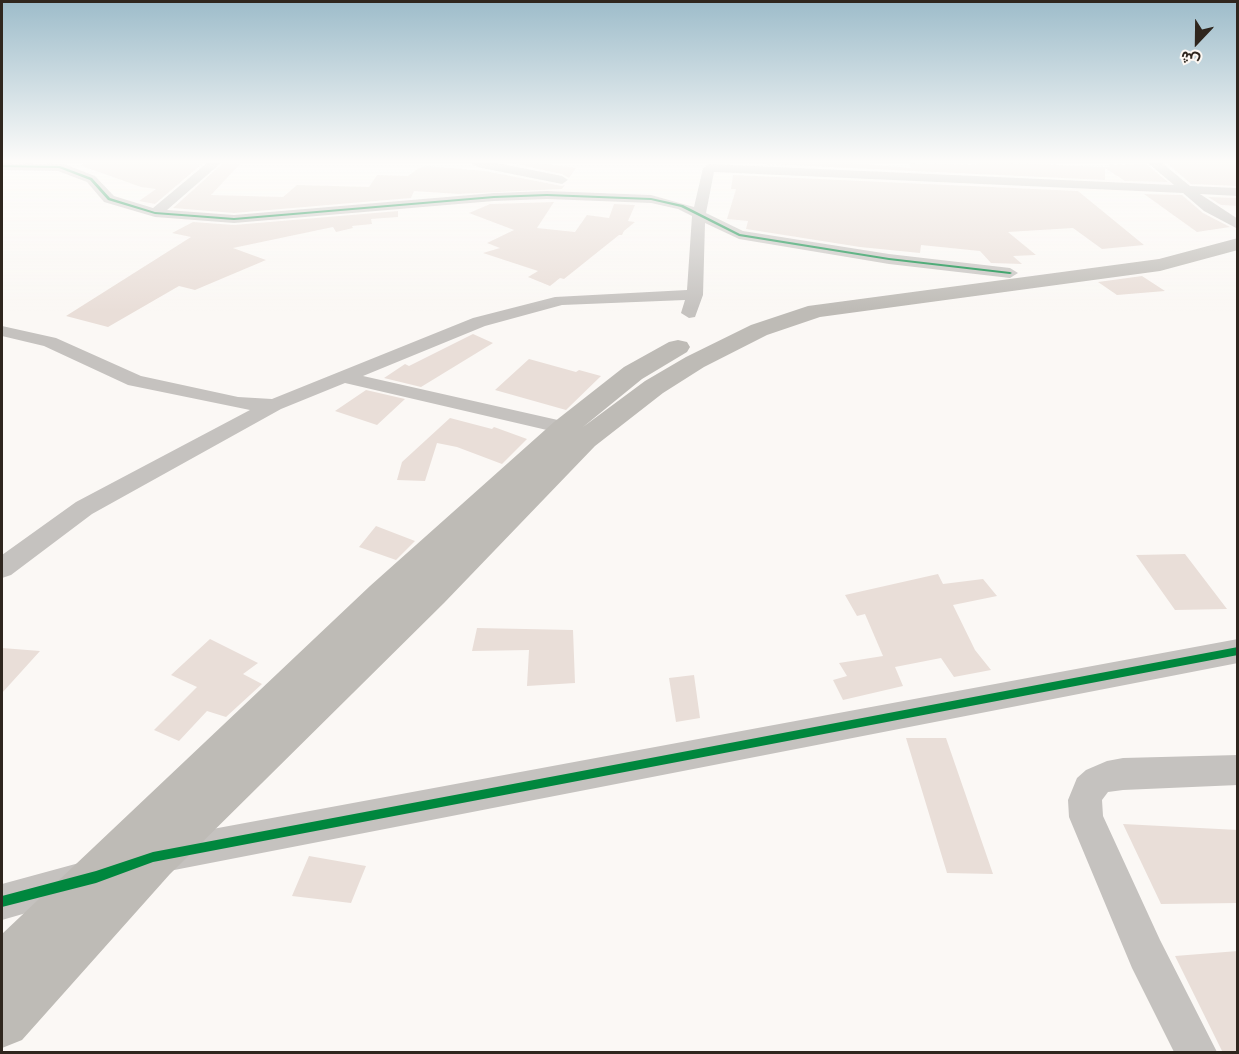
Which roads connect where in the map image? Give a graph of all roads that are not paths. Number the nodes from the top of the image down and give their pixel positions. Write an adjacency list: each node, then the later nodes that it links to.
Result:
1 (308, 212): 4 (street)
2 (694, 212): 5 (street)
3 (1216, 212): 6 (street)
4 (155, 213)
5 (699, 214): 9 (street); 11 (street)
6 (1238, 225)
7 (1238, 232): 9 (main road)
8 (1238, 244): 17 (main road)
9 (1010, 273): 13 (main road)
10 (2, 331): 12 (street)
11 (343, 377): 12 (street); 13 (street)
12 (274, 405): 14 (street)
13 (564, 428): 18 (main road)
14 (2, 568)
15 (1238, 651): 17 (street)
16 (1238, 770): 22 (street)
17 (153, 857): 18 (street); 21 (main road)
18 (96, 877): 19 (street); 20 (main road)
19 (2, 902)
20 (2, 970)
21 (2, 1020)
22 (1196, 1053)

